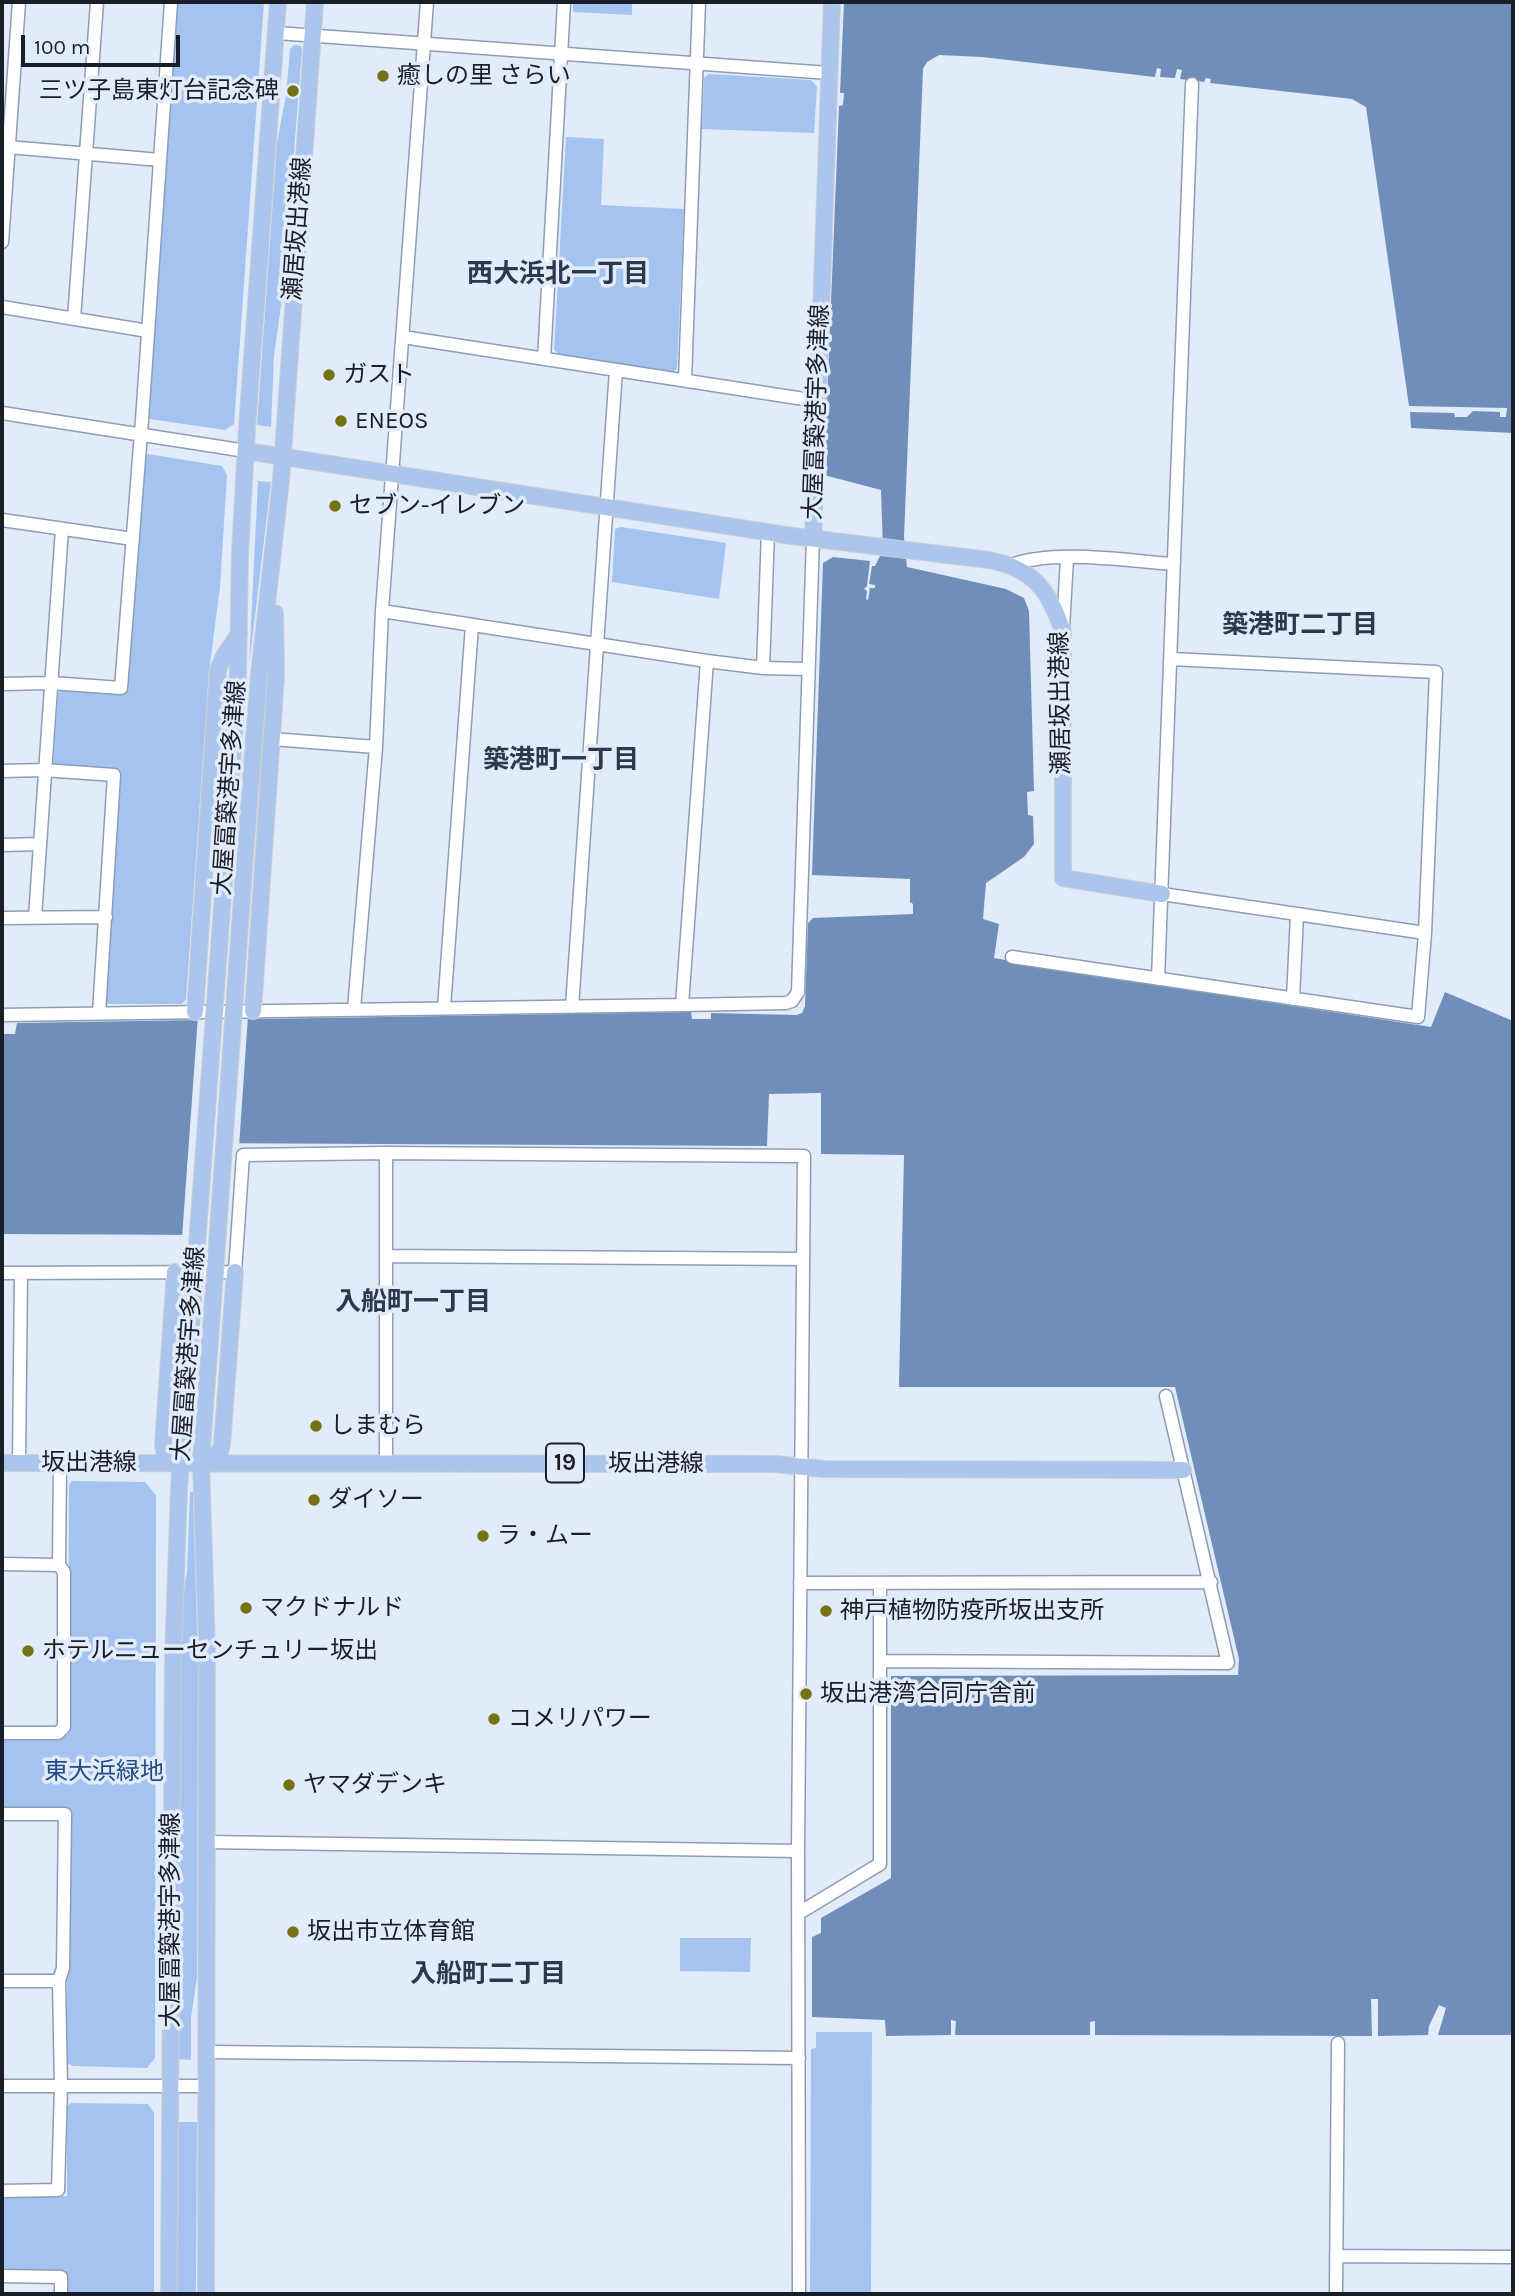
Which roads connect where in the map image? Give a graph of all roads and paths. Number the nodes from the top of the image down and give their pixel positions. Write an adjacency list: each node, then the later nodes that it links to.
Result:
1 (19, 2): 17 (street)
2 (97, 2): 19 (street)
3 (171, 2): 20 (street)
4 (278, 2): 10 (main road, 瀬居坂出港線)
5 (315, 2): 11 (main road, 瀬居坂出港線)
6 (427, 2): 12 (street)
7 (564, 2): 13 (street)
8 (699, 2): 14 (street)
9 (832, 2): 15 (main road, 大屋冨築港宇多津線)
10 (277, 33): 11 (street); 32 (main road, 瀬居坂出港線)
11 (312, 36): 12 (street); 33 (main road, 瀬居坂出港線)
12 (424, 44): 13 (street); 25 (street)
13 (561, 54): 14 (street); 26 (street)
14 (697, 64): 15 (street); 28 (street)
15 (829, 73): 29 (main road, 大屋冨築港宇多津線)
16 (1192, 84): 43 (street)
17 (6, 114): 18 (street)
18 (8, 147): 19 (street); 21 (street)
19 (86, 154): 20 (street); 23 (street)
20 (160, 160): 24 (street)
21 (2, 242)
22 (2, 307): 23 (street)
23 (74, 319): 24 (street)
24 (148, 331): 31 (street)
25 (403, 337): 26 (street); 34 (street)
26 (544, 359): 27 (street)
27 (616, 370): 28 (street); 35 (street)
28 (685, 380): 29 (street)
29 (817, 401): 39 (main road, 大屋冨築港宇多津線)
30 (2, 413): 31 (street)
31 (141, 435): 32 (street); 40 (street)
32 (246, 451): 33 (main road, 大屋冨築港宇多津線); 48 (main road, 大屋冨築港宇多津線)
33 (282, 457): 34 (main road, 大屋冨築港宇多津線); 41 (main road, 大屋冨築港宇多津線)
34 (393, 474): 35 (main road, 大屋冨築港宇多津線); 45 (street)
35 (606, 507): 38 (main road, 大屋冨築港宇多津線); 49 (street)
36 (2, 520): 37 (street)
37 (62, 529): 40 (street); 54 (street)
38 (768, 532): 39 (main road, 大屋冨築港宇多津線); 52 (street)
39 (813, 538): 44 (main road, 瀬居坂出港線); 53 (street)
40 (133, 539): 54 (street)
41 (273, 554): 56 (main road); 88 (main road, 大屋冨築港宇多津線, bridge)
42 (1068, 558): 43 (street); 44 (street); 47 (street)
43 (1174, 564): 50 (street)
44 (1012, 565): 47 (main road, 瀬居坂出港線)
45 (382, 611): 46 (street); 57 (street)
46 (472, 625): 49 (street); 73 (street)
47 (1063, 632): 62 (main road, 瀬居坂出港線)
48 (239, 634): 76 (main road); 87 (main road, 大屋冨築港宇多津線, bridge)
49 (597, 644): 51 (street); 72 (street)
50 (1171, 659): 62 (street); 67 (street)
51 (707, 661): 52 (street); 71 (street)
52 (763, 668): 53 (street)
53 (808, 669): 71 (street)
54 (51, 683): 55 (street); 58 (street)
55 (2, 684)
56 (272, 740): 57 (street); 75 (main road)
57 (376, 747): 74 (street)
58 (44, 770): 59 (street); 60 (street); 65 (street)
59 (2, 771)
60 (39, 844): 61 (street); 64 (street)
61 (2, 845)
62 (1161, 894): 63 (street); 69 (street)
63 (1297, 915): 67 (street); 70 (street)
64 (35, 917): 65 (street); 66 (street)
65 (106, 917): 77 (street)
66 (2, 918)
67 (1425, 933): 70 (street)
68 (1012, 957): 69 (street)
69 (1158, 979): 70 (street)
70 (1293, 999)
71 (682, 1005): 72 (street)
72 (572, 1007): 73 (street)
73 (444, 1008): 74 (street)
74 (354, 1009): 75 (street)
75 (253, 1011): 76 (street)
76 (195, 1012): 77 (street)
77 (99, 1013): 78 (street)
78 (2, 1015)
79 (386, 1153): 80 (street); 81 (street); 83 (street)
80 (386, 1256): 81 (street); 91 (street)
81 (803, 1259): 93 (street)
82 (175, 1272): 83 (street); 85 (street); 87 (main road)
83 (235, 1272): 88 (main road)
84 (2, 1273): 85 (street)
85 (21, 1273): 90 (street)
86 (1166, 1396): 94 (street)
87 (181, 1462): 88 (main road, 坂出港線 / 19); 92 (main road, 坂出港線 / 19); 114 (main road, 大屋冨築港宇多津線)
88 (201, 1462): 91 (main road, 坂出港線 / 19); 103 (main road, 大屋冨築港宇多津線)
89 (2, 1463): 90 (main road, 坂出港線 / 19)
90 (19, 1463): 92 (main road, 坂出港線 / 19)
91 (386, 1463): 93 (main road, 坂出港線 / 19)
92 (60, 1464): 96 (street)
93 (800, 1466): 94 (main road, 坂出港線 / 19); 97 (street)
94 (1183, 1470): 99 (street)
95 (2, 1564): 96 (street)
96 (59, 1565): 101 (street)
97 (800, 1583): 98 (street); 104 (street)
98 (880, 1583): 99 (street); 100 (street)
99 (1210, 1583): 100 (street)
100 (881, 1661): 105 (street)
101 (2, 1733)
102 (2, 1814): 107 (street)
103 (207, 1842): 104 (street); 109 (main road, 大屋冨築港宇多津線)
104 (798, 1851): 105 (street)
105 (799, 1913): 110 (street)
106 (2, 1981): 107 (street)
107 (59, 1981): 113 (street)
108 (1338, 2043): 116 (street)
109 (207, 2052): 110 (street); 112 (main road, 大屋冨築港宇多津線)
110 (799, 2059): 122 (street)
111 (2, 2086): 113 (street)
112 (207, 2086): 114 (street); 121 (main road, 大屋冨築港宇多津線)
113 (61, 2087): 114 (street); 115 (street)
114 (170, 2087): 120 (main road, 大屋冨築港宇多津線)
115 (2, 2191)
116 (1336, 2256): 117 (street); 123 (street)
117 (1513, 2257)
118 (2, 2276): 119 (street)
119 (61, 2294)
120 (169, 2294)
121 (206, 2294)
122 (799, 2294)
123 (1336, 2294)

